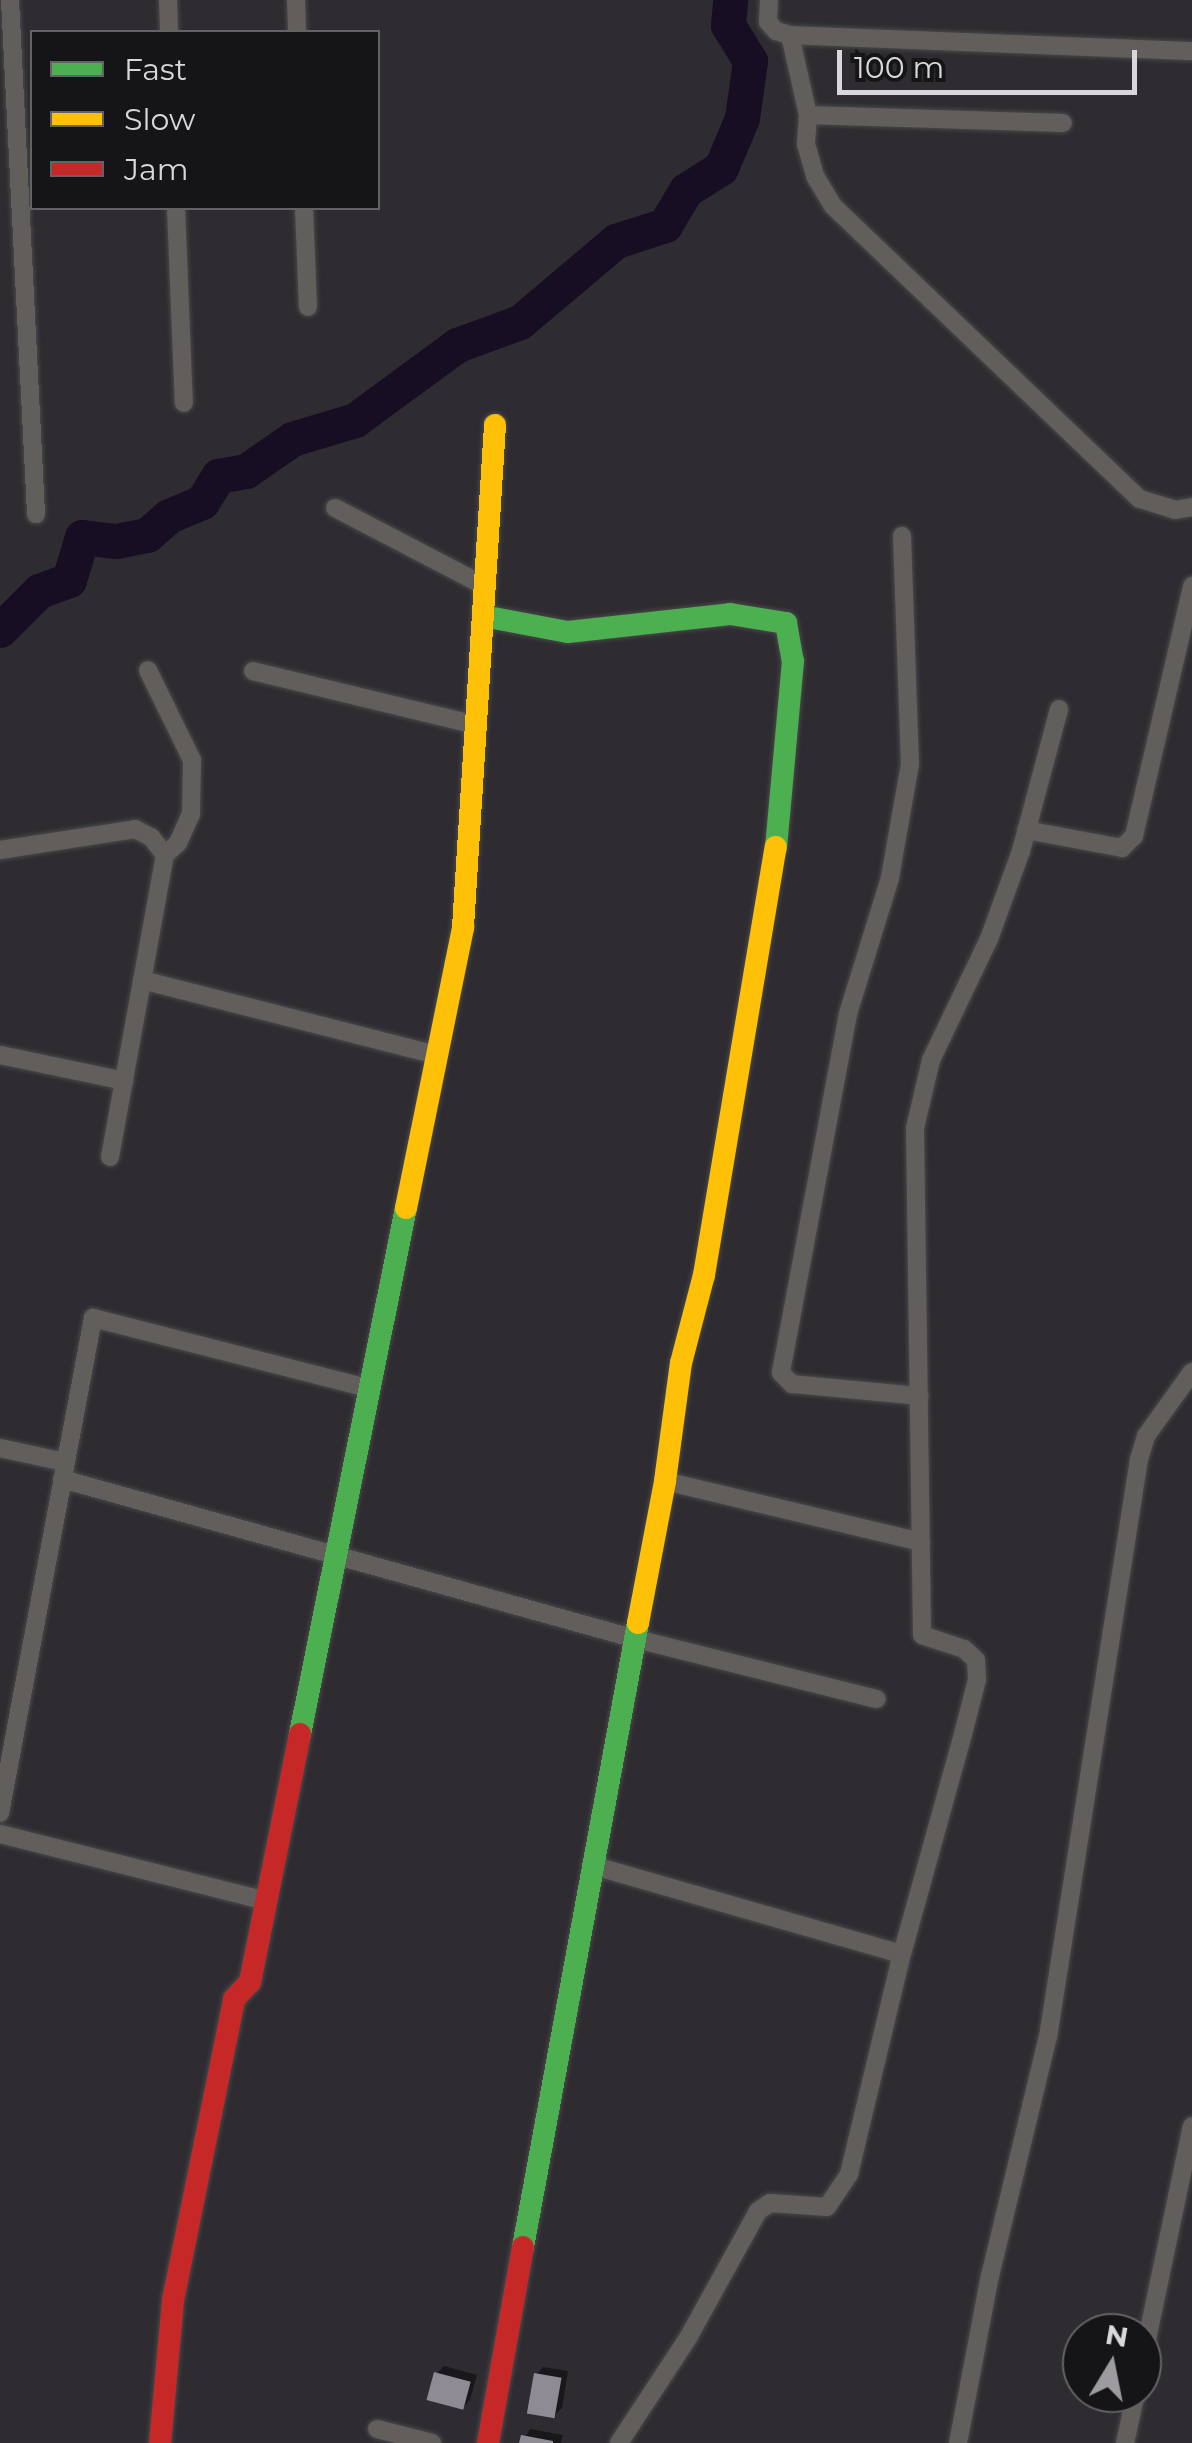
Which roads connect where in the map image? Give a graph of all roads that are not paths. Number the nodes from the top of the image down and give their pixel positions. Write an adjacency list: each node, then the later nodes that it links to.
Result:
1 (10, 0): 18 (street)
2 (168, 0): 5 (street)
3 (296, 0): 6 (street)
4 (768, 0): 7 (street)
5 (169, 30)
6 (297, 30)
7 (790, 35): 8 (street); 9 (street)
8 (1192, 50)
9 (808, 114): 10 (street); 16 (street)
10 (1063, 123)
11 (176, 210): 14 (street)
12 (304, 210): 13 (street)
13 (308, 307)
14 (184, 403)
15 (495, 425): 20 (street)
16 (1192, 507)
17 (335, 508): 20 (street)
18 (36, 514)
19 (902, 536): 37 (street)
20 (484, 586): 22 (street)
21 (1192, 586): 27 (street)
22 (483, 616): 26 (street); 40 (street)
23 (148, 670): 29 (street)
24 (253, 671): 26 (street)
25 (1059, 709): 27 (street)
26 (476, 725): 31 (street)
27 (1026, 830): 37 (street)
28 (0, 850): 29 (street)
29 (164, 855): 30 (street)
30 (142, 980): 31 (street); 33 (street)
31 (437, 1054): 36 (street)
32 (0, 1055): 33 (street)
33 (124, 1082): 34 (street)
34 (110, 1157)
35 (1192, 1372): 58 (street)
36 (368, 1388): 39 (street); 42 (street)
37 (919, 1396): 41 (street)
38 (0, 1448): 39 (street)
39 (63, 1470): 42 (street); 45 (street)
40 (666, 1482): 41 (street); 43 (street)
41 (921, 1542): 49 (street)
42 (335, 1556): 43 (street); 48 (street)
43 (636, 1638): 44 (street); 47 (street)
44 (877, 1699)
45 (0, 1814)
46 (0, 1834): 48 (street)
47 (591, 1864): 49 (street); 56 (street)
48 (266, 1902): 54 (street)
49 (902, 1954): 57 (street)
50 (1192, 2126): 51 (street)
51 (1153, 2313)
52 (1132, 2413): 59 (street)
53 (377, 2428): 55 (street)
54 (160, 2443)
55 (432, 2443)
56 (488, 2443)
57 (619, 2443)
58 (958, 2443)
59 (1125, 2443)

